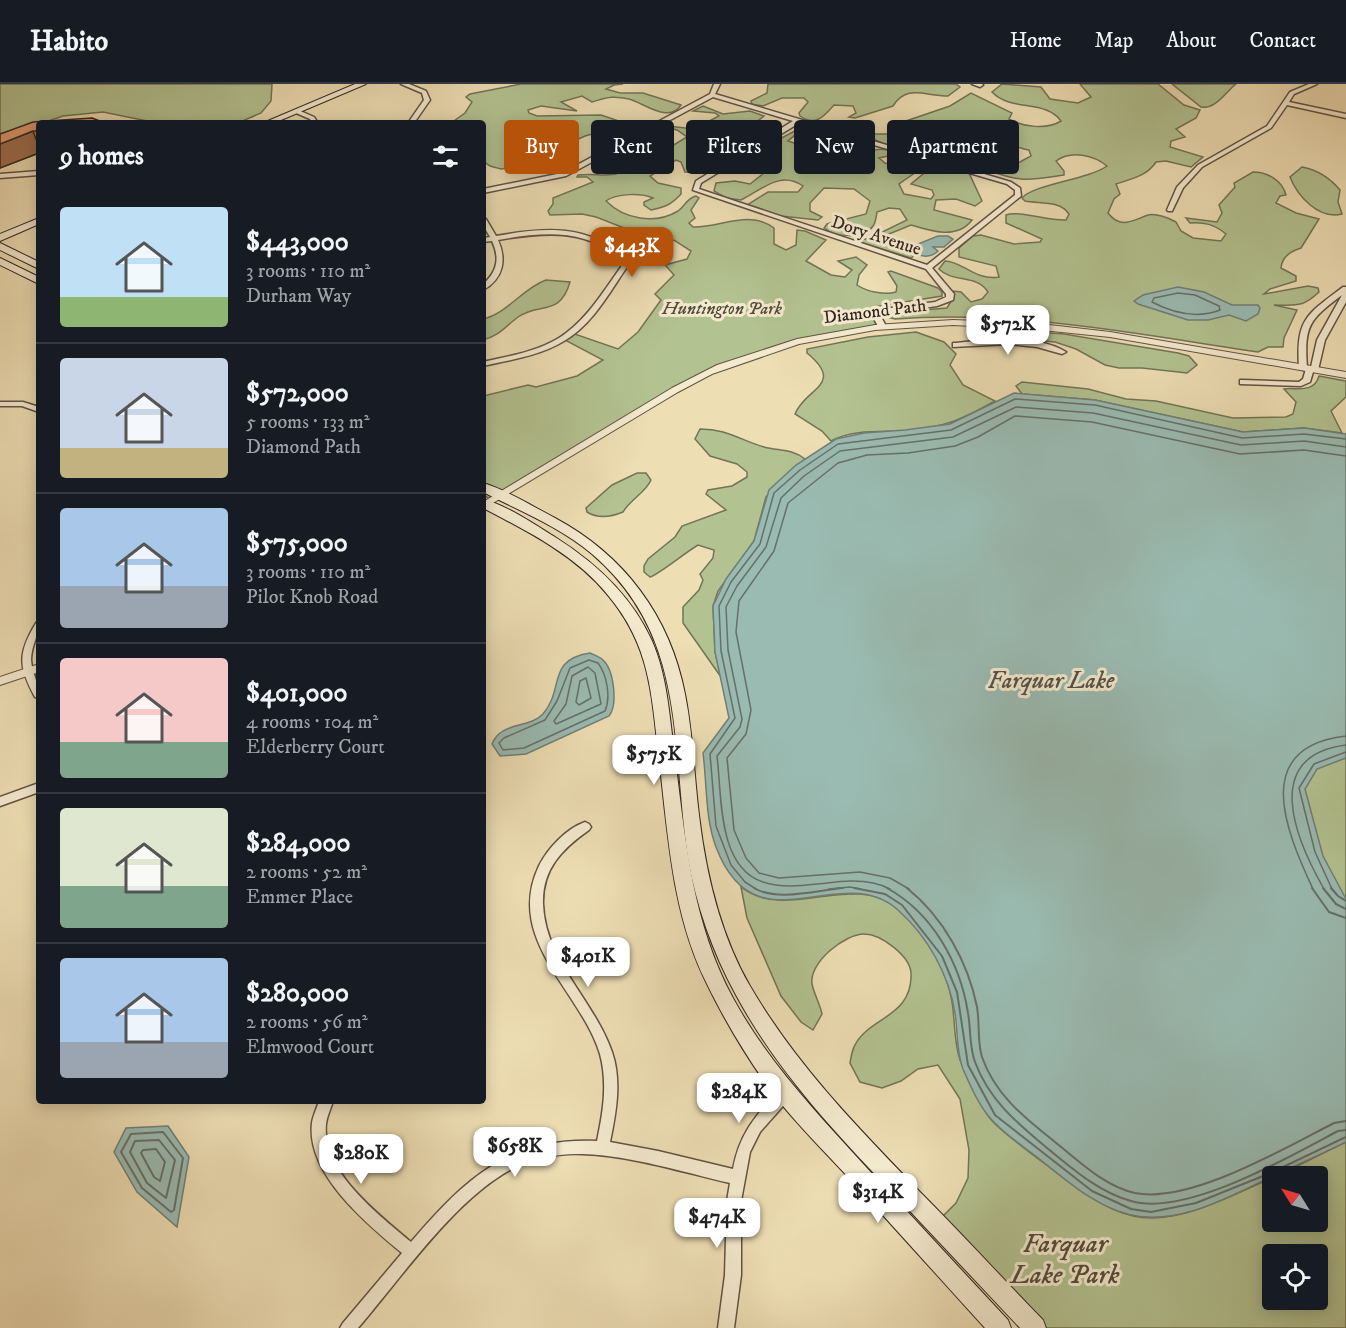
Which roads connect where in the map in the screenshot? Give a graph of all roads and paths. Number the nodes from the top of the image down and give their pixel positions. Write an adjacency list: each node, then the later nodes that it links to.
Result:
1 (362, 84): 9 (main road)
2 (404, 84): 6 (street)
3 (429, 84): 6 (street)
4 (717, 84): 7 (street)
5 (1314, 84): 8 (street)
6 (415, 88): 14 (street)
7 (712, 95): 15 (street); 20 (street)
8 (1284, 103): 10 (street); 21 (street)
9 (298, 112): 11 (main road); 12 (main road); 13 (street)
10 (1346, 116)
11 (275, 120)
12 (283, 120)
13 (313, 120)
14 (413, 120)
15 (794, 120)
16 (794, 123): 30 (street, Dory Avenue)
17 (875, 144): 30 (street)
18 (36, 173): 19 (street)
19 (0, 176)
20 (486, 190)
21 (1170, 210)
22 (36, 222): 24 (main road)
23 (486, 224): 25 (street)
24 (0, 238)
25 (494, 239): 26 (street); 32 (street); 40 (street)
26 (486, 240)
27 (0, 246): 29 (main road)
28 (0, 261): 31 (main road)
29 (36, 264)
30 (928, 268): 36 (street, Dory Avenue)
31 (36, 279)
32 (486, 285)
33 (1346, 290): 41 (street)
34 (1346, 295): 41 (street)
35 (991, 322): 36 (street, Diamond Path); 37 (street); 41 (street, Diamond Path)
36 (882, 326): 46 (street, Diamond Path)
37 (997, 342): 38 (street); 39 (street)
38 (956, 345)
39 (1062, 352)
40 (486, 363)
41 (1309, 369): 42 (street, Diamond Path); 43 (street)
42 (1346, 375)
43 (1243, 382)
44 (0, 404): 45 (street)
45 (36, 408)
46 (488, 502): 53 (main road); 54 (main road)
47 (36, 630): 48 (street)
48 (34, 670): 49 (street)
49 (0, 681)
50 (36, 788): 51 (street)
51 (0, 802)
52 (585, 827): 56 (street)
53 (799, 1075): 54 (main road); 62 (main road)
54 (785, 1093): 57 (street); 61 (main road)
55 (325, 1104): 58 (street)
56 (602, 1148): 57 (street); 58 (street)
57 (737, 1177): 60 (street)
58 (412, 1252): 59 (street)
59 (348, 1328)
60 (726, 1328)
61 (1000, 1328)
62 (1035, 1328)

